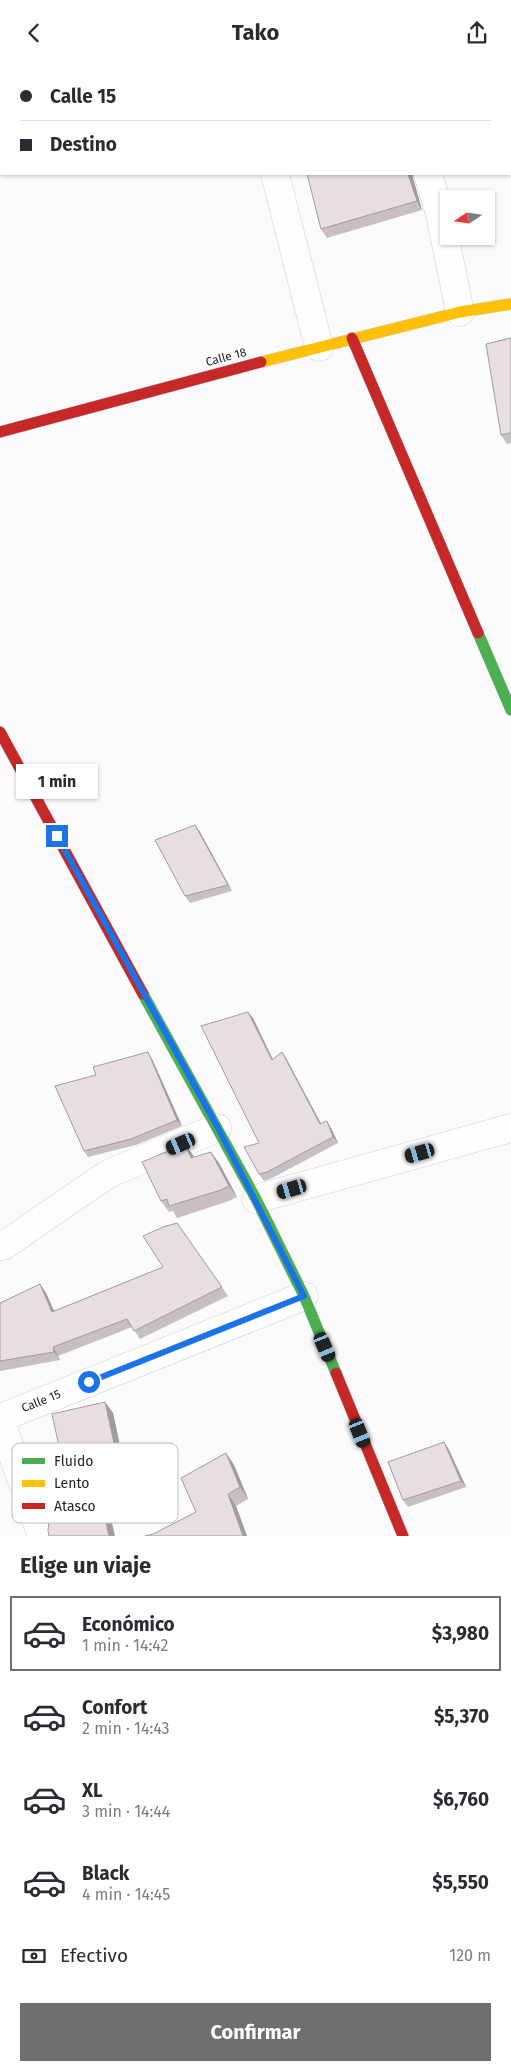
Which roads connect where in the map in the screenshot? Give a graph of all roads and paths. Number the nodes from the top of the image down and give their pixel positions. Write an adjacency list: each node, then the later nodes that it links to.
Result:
1 (275, 175): 6 (street)
2 (428, 175): 4 (street)
3 (511, 304): 4 (street, Calle 18)
4 (460, 312): 5 (street, Calle 18)
5 (352, 338): 6 (street, Calle 18); 8 (street)
6 (319, 347): 7 (street, Calle 18)
7 (0, 432)
8 (511, 709)
9 (0, 732): 10 (street)
10 (218, 1128): 12 (street); 13 (street)
11 (511, 1128): 12 (street)
12 (256, 1199): 14 (street)
13 (3, 1247)
14 (304, 1296): 15 (street, Calle 15); 19 (street)
15 (0, 1419): 16 (street)
16 (12, 1452)
17 (37, 1523): 18 (street)
18 (42, 1536)
19 (403, 1536)

